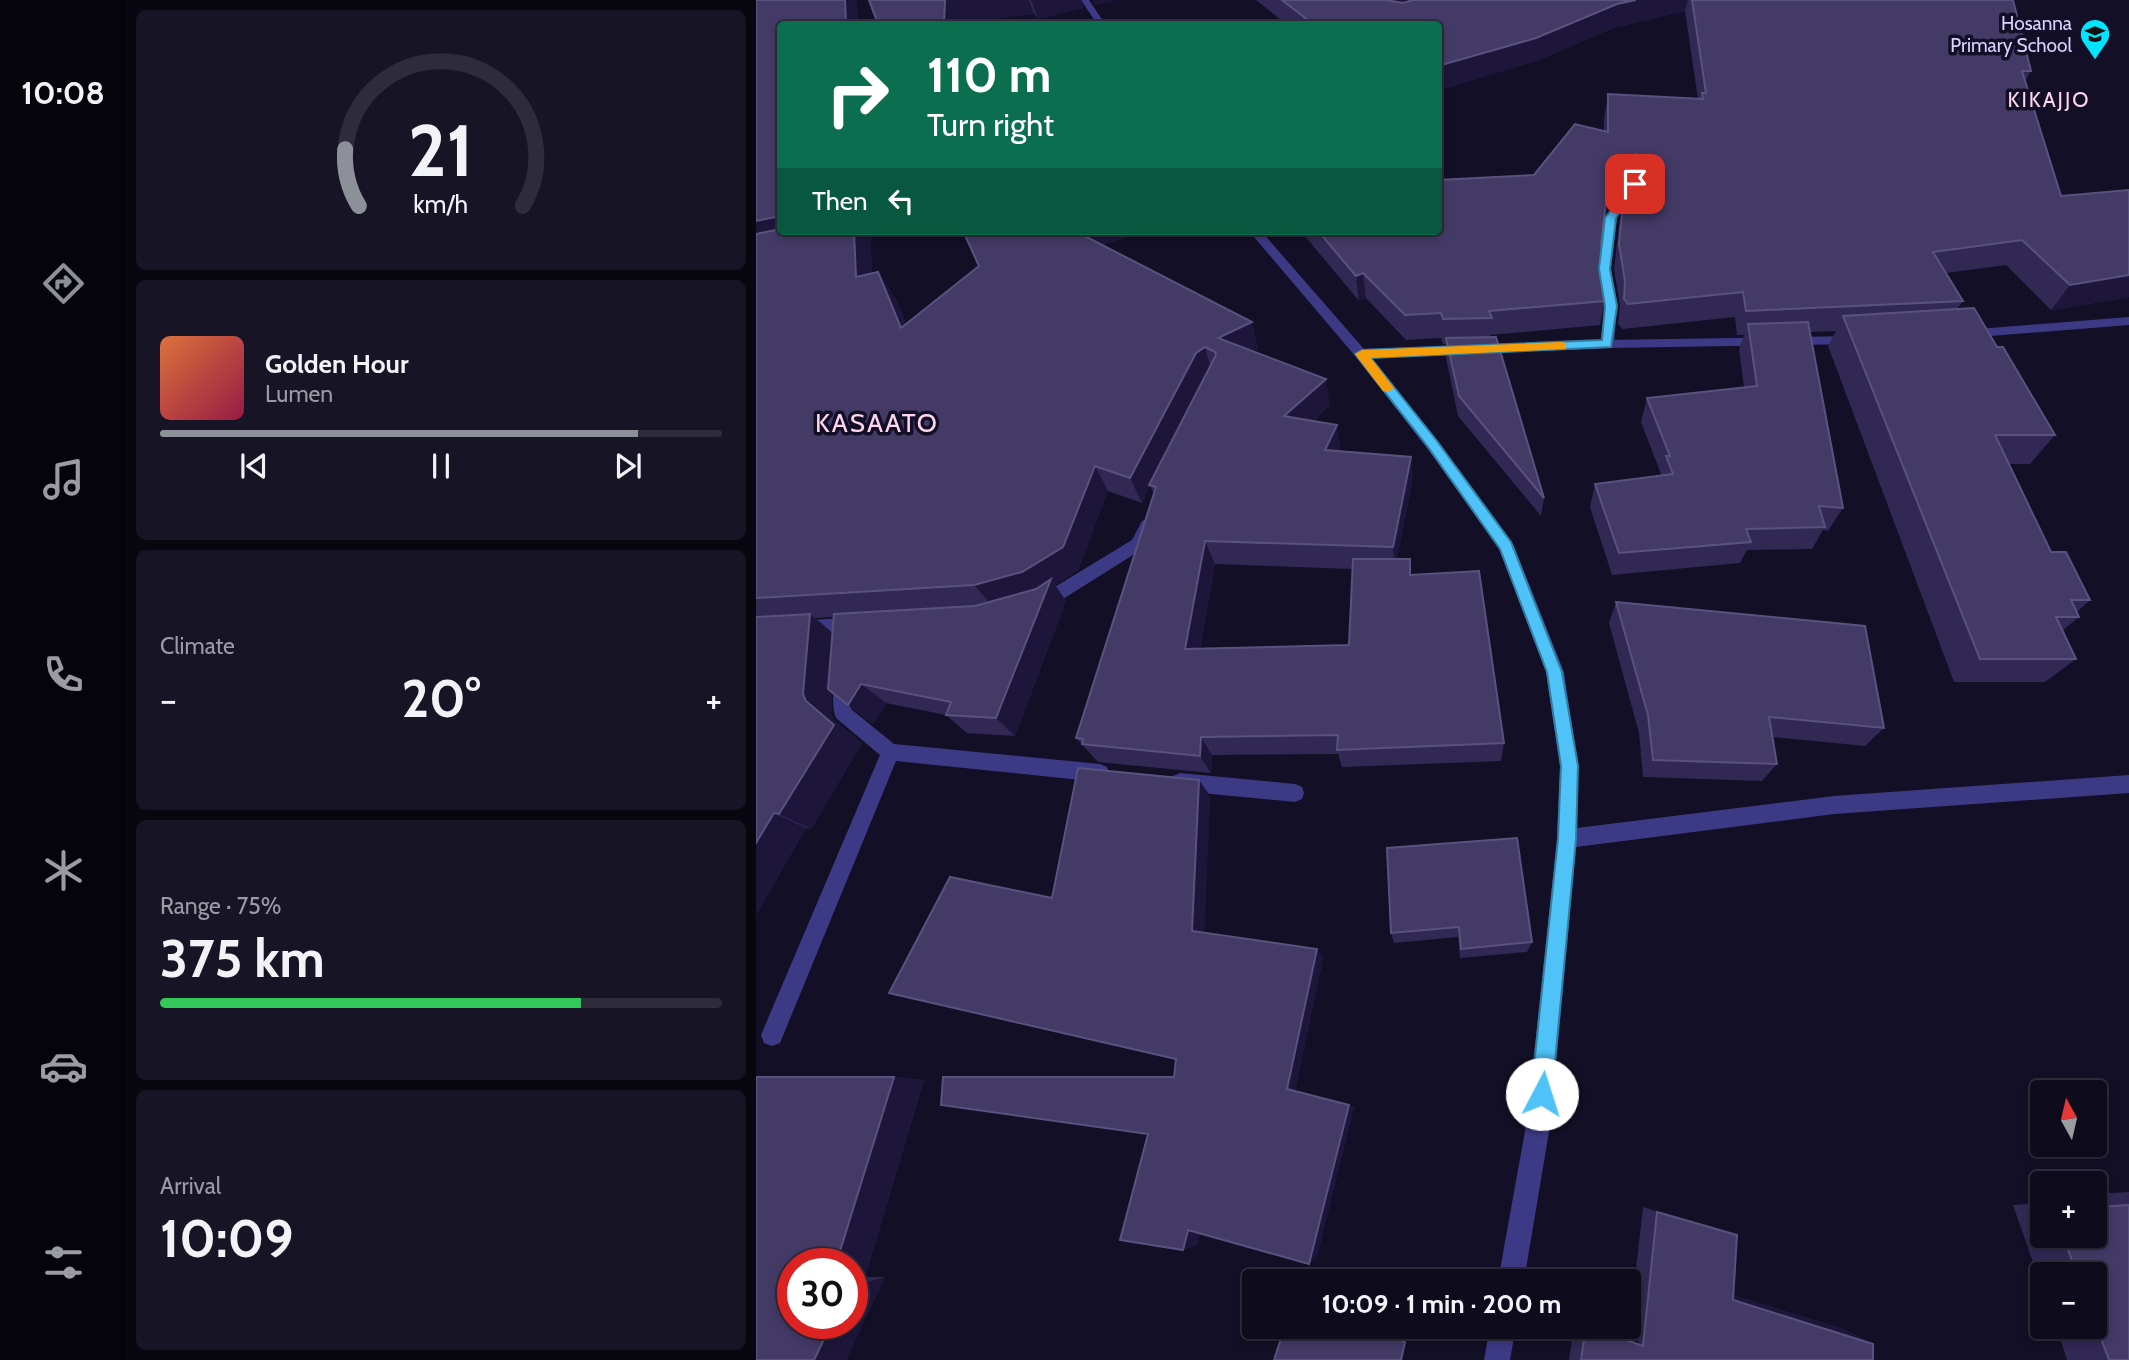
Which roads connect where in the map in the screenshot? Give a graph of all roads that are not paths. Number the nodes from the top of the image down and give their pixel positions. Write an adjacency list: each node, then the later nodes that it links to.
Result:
1 (1085, 0): 2 (street)
2 (1099, 21)
3 (1635, 184): 8 (street)
4 (1258, 235): 9 (street)
5 (2129, 321): 6 (street)
6 (1950, 335)
7 (1872, 339): 8 (street)
8 (1607, 344): 9 (street)
9 (1362, 354): 20 (street)
10 (1149, 510): 11 (street)
11 (1019, 610)
12 (874, 623): 13 (street)
13 (848, 625): 14 (street); 15 (street)
14 (756, 631)
15 (890, 752): 16 (street); 21 (street)
16 (1119, 775)
17 (1160, 779): 19 (street)
18 (2129, 784): 20 (street)
19 (1295, 793)
20 (1567, 839): 22 (street)
21 (772, 1035)
22 (1513, 1269)
23 (1501, 1339): 24 (street)
24 (1497, 1360)

